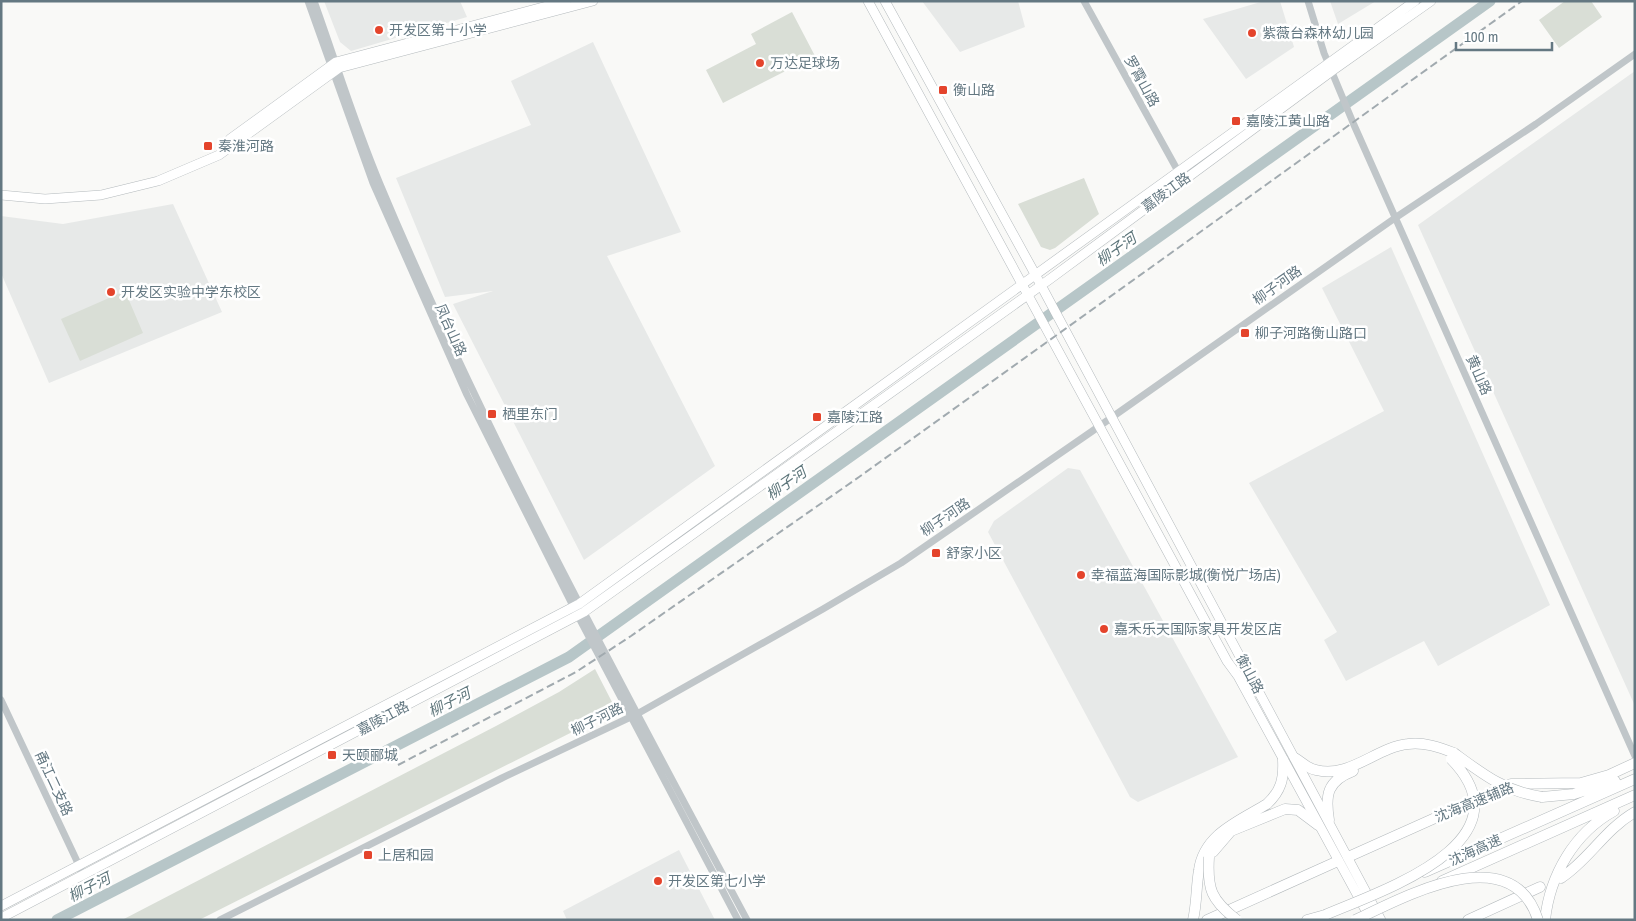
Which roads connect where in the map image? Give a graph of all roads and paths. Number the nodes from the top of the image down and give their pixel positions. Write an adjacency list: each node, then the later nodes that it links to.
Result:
1 (308, 1): 12 (street, 凤台山路)
2 (314, 1): 12 (street, 凤台山路)
3 (566, 1): 12 (main road)
4 (593, 1): 12 (main road)
5 (868, 1): 19 (main road)
6 (885, 1): 18 (main road)
7 (1084, 1): 14 (street, 罗霄山路)
8 (1308, 1): 13 (street, 黄山路)
9 (1415, 1): 13 (main road, 嘉陵江路)
10 (1431, 1): 13 (main road, 嘉陵江路)
11 (1635, 54): 17 (street, 柳子河路)
12 (335, 67): 15 (main road); 16 (main road); 24 (street, 凤台山路)
13 (1330, 67): 14 (main road, 嘉陵江路); 17 (street, 黄山路); 20 (main road, 嘉陵江路)
14 (1179, 173): 18 (main road, 嘉陵江路)
15 (1, 189)
16 (1, 195)
17 (1395, 218): 22 (street, 柳子河路); 28 (street, 黄山路)
18 (1035, 274): 19 (main road, 嘉陵江路); 20 (main road)
19 (1022, 284): 21 (main road); 24 (main road, 嘉陵江路)
20 (1041, 286): 21 (main road, 嘉陵江路); 22 (main road, 衡山路)
21 (1028, 294): 23 (main road); 24 (main road, 嘉陵江路)
22 (1111, 417): 23 (street, 柳子河路); 29 (main road, 衡山路)
23 (1100, 426): 26 (street, 柳子河路); 30 (main road)
24 (581, 614): 26 (street, 凤台山路); 40 (main road, 嘉陵江路); 42 (main road, 嘉陵江路)
25 (1, 700): 40 (street, 甬江二支路)
26 (634, 715): 49 (street, 柳子河路); 50 (street); 51 (street)
27 (1452, 756): 29 (highway); 32 (highway, bridge); 37 (highway); 41 (highway, bridge)
28 (1635, 756)
29 (1295, 758): 37 (main road, 衡山路)
30 (1282, 760): 38 (main road); 52 (highway)
31 (1635, 763): 39 (highway, 沈海高速辅路)
32 (1635, 774)
33 (1635, 780): 41 (highway, 沈海高速)
34 (1635, 795): 44 (highway, 沈海高速, bridge)
35 (1635, 800): 61 (highway)
36 (1635, 812): 43 (highway)
37 (1329, 820): 39 (main road, 衡山路)
38 (1318, 825): 39 (main road); 54 (highway, bridge)
39 (1343, 859): 53 (highway, 沈海高速辅路); 57 (main road); 58 (main road, 衡山路)
40 (79, 866): 42 (street, 甬江二支路); 46 (main road, 嘉陵江路)
41 (1422, 873): 48 (highway, 沈海高速, bridge)
42 (84, 876): 47 (main road, 嘉陵江路)
43 (1561, 878)
44 (1427, 887): 56 (highway, 沈海高速, bridge); 60 (highway, bridge)
45 (1540, 887): 59 (highway)
46 (1, 906)
47 (1, 918)
48 (1320, 918): 55 (highway, 沈海高速)
49 (220, 920)
50 (738, 920)
51 (747, 920)
52 (1193, 920)
53 (1207, 920)
54 (1236, 920)
55 (1308, 920)
56 (1355, 920)
57 (1371, 920)
58 (1381, 920)
59 (1468, 920)
60 (1538, 920)
61 (1545, 920)

